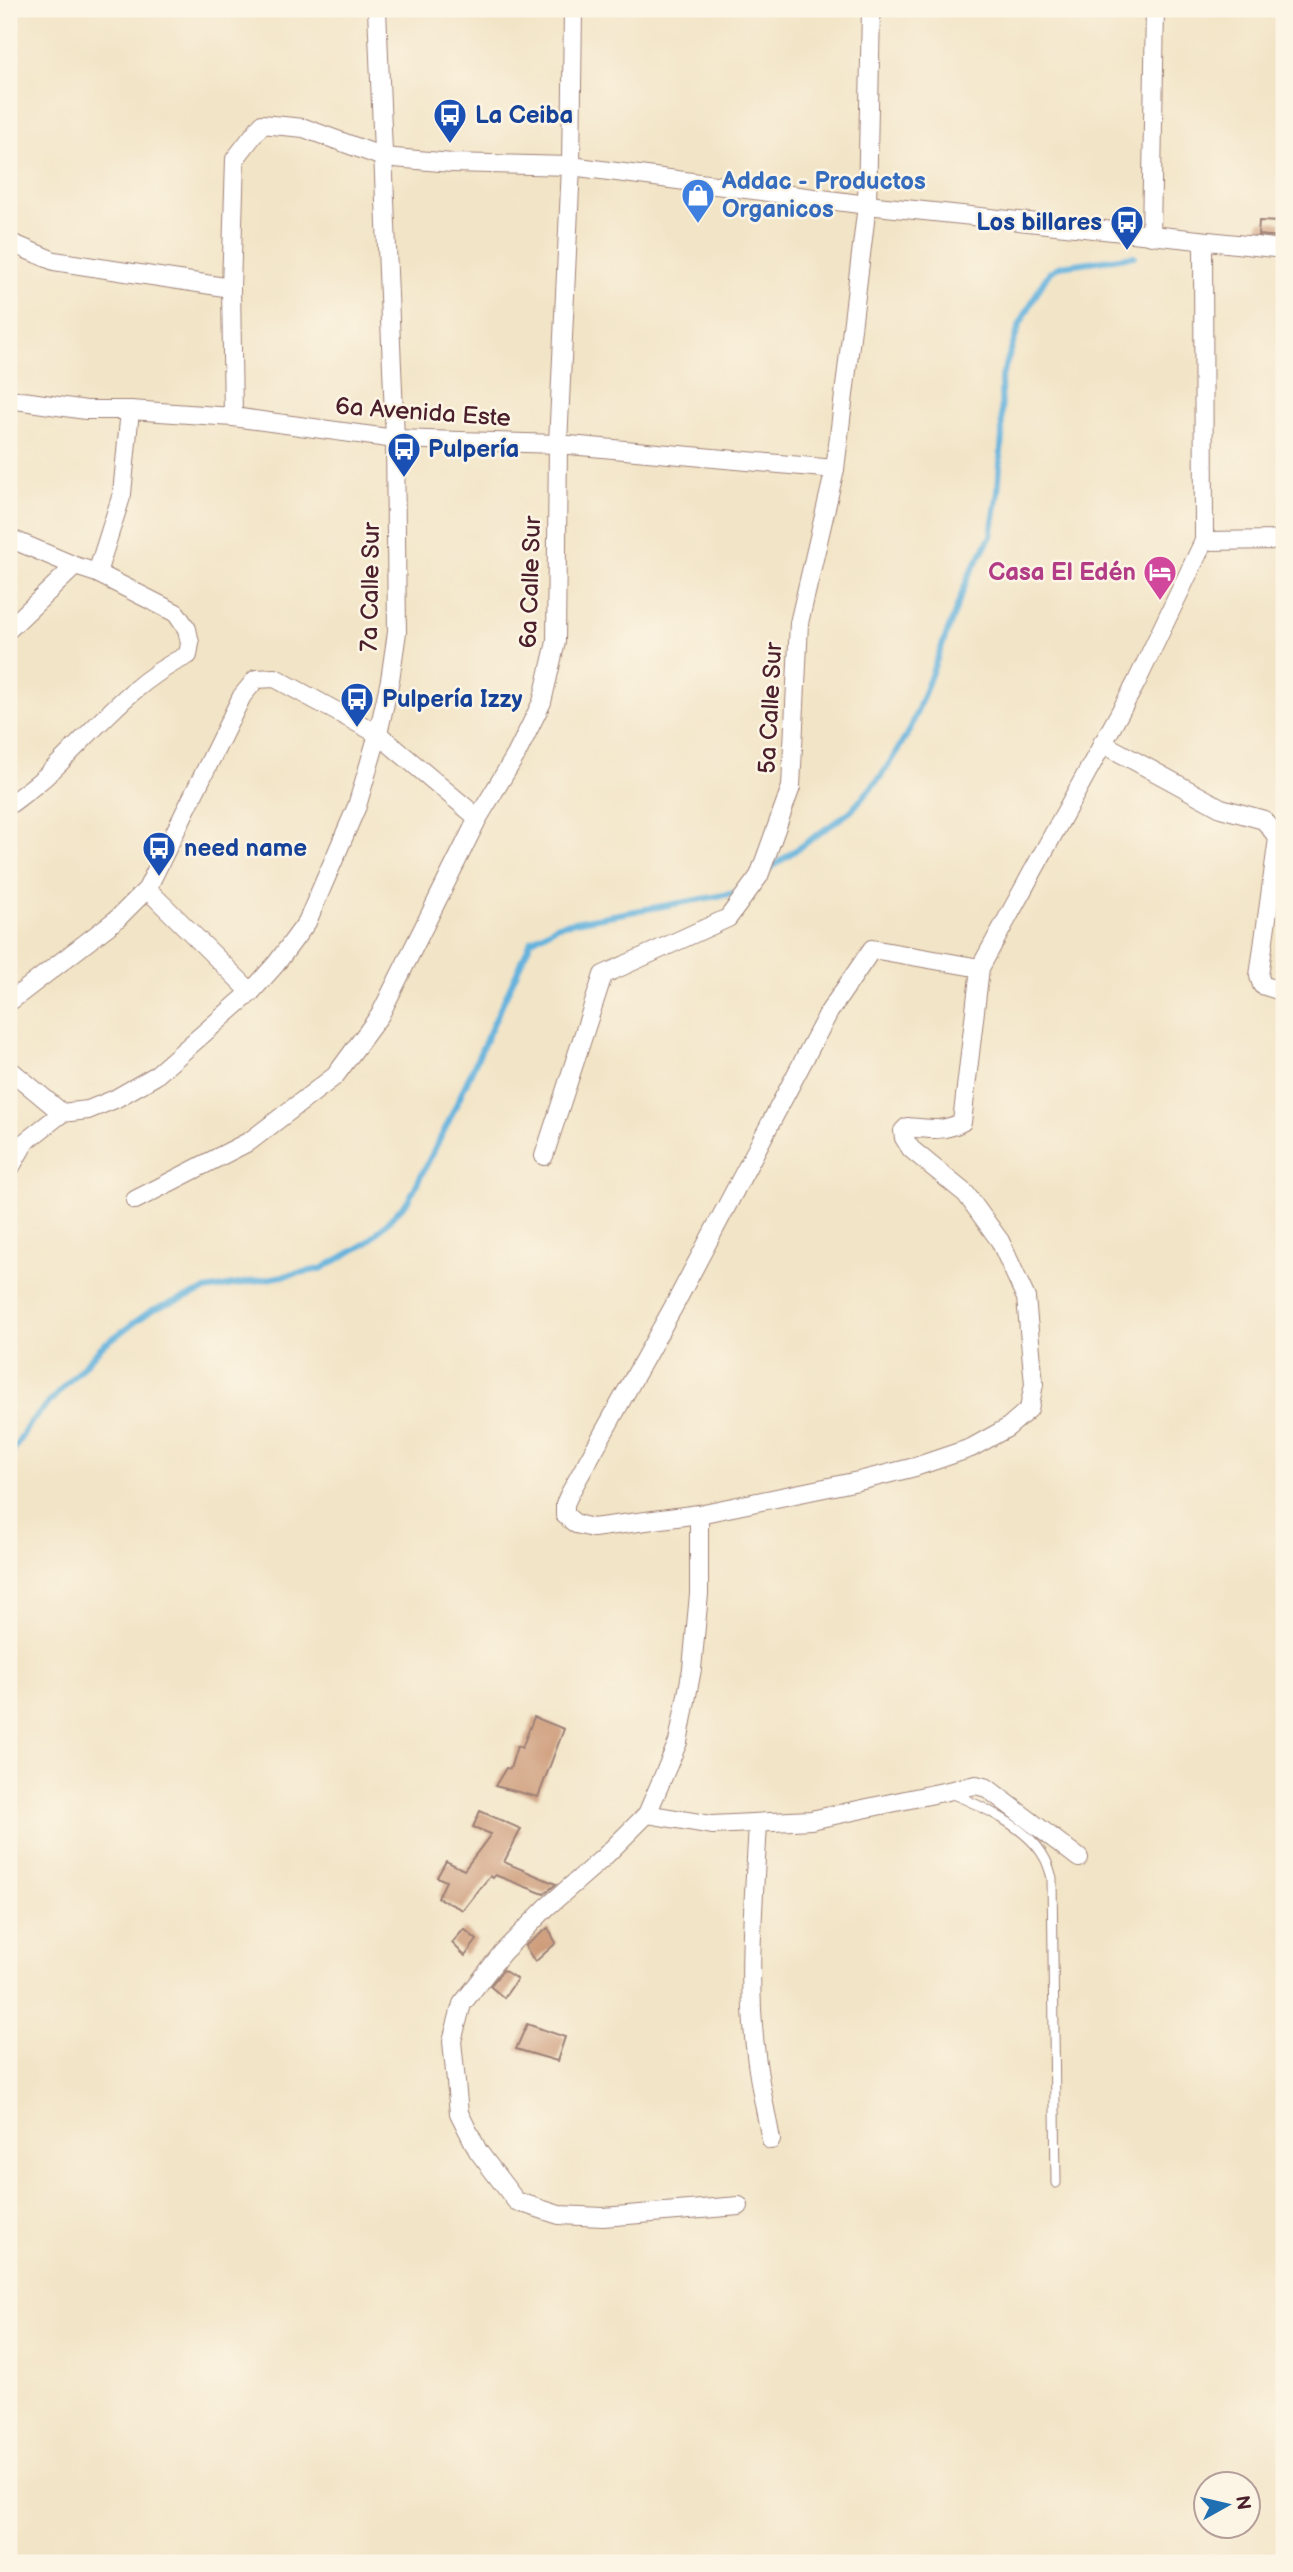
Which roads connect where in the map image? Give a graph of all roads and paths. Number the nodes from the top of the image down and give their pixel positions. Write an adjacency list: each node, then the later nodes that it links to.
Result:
1 (377, 9): 5 (street, 7a Calle Sur)
2 (573, 9): 6 (street, 6a Calle Sur)
3 (871, 9): 7 (street, 5a Calle Sur)
4 (1155, 9): 8 (street)
5 (383, 157): 6 (street); 12 (street); 16 (street, 7a Calle Sur)
6 (571, 166): 7 (street); 17 (street, 6a Calle Sur)
7 (867, 205): 8 (street); 18 (street, 5a Calle Sur)
8 (1151, 236): 9 (street)
9 (1203, 241): 11 (street); 21 (street)
10 (9, 242): 12 (street)
11 (1284, 249)
12 (230, 288): 15 (street)
13 (9, 399): 14 (street, 6a Avenida Este)
14 (130, 410): 15 (street, 6a Avenida Este); 23 (street)
15 (233, 417): 16 (street, 6a Avenida Este)
16 (395, 439): 17 (street, 6a Avenida Este); 25 (street, 7a Calle Sur)
17 (558, 444): 18 (street, 6a Avenida Este); 28 (street, 6a Calle Sur)
18 (835, 470): 36 (street, 5a Calle Sur)
19 (9, 538): 22 (street)
20 (1284, 540): 21 (street)
21 (1204, 541): 26 (street)
22 (75, 566): 23 (street); 24 (street)
23 (97, 573): 27 (street)
24 (9, 629)
25 (378, 734): 28 (street); 29 (street); 31 (street, 7a Calle Sur)
26 (1102, 743): 30 (street); 32 (street)
27 (9, 805)
28 (478, 818): 38 (street, 6a Calle Sur)
29 (147, 889): 31 (street); 33 (street)
30 (980, 968): 39 (street); 39 (street)
31 (251, 992): 35 (street, 7a Calle Sur)
32 (1284, 992)
33 (9, 1002)
34 (9, 1069): 35 (street)
35 (62, 1113): 37 (street, 7a Calle Sur)
36 (544, 1156)
37 (9, 1170)
38 (135, 1200)
39 (699, 1514): 41 (street)
40 (945, 1791): 42 (street); 43 (street); 45 (lane)
41 (647, 1814): 42 (street); 46 (street)
42 (758, 1824): 44 (street)
43 (1079, 1858)
44 (771, 2140)
45 (1056, 2183)
46 (738, 2206)

